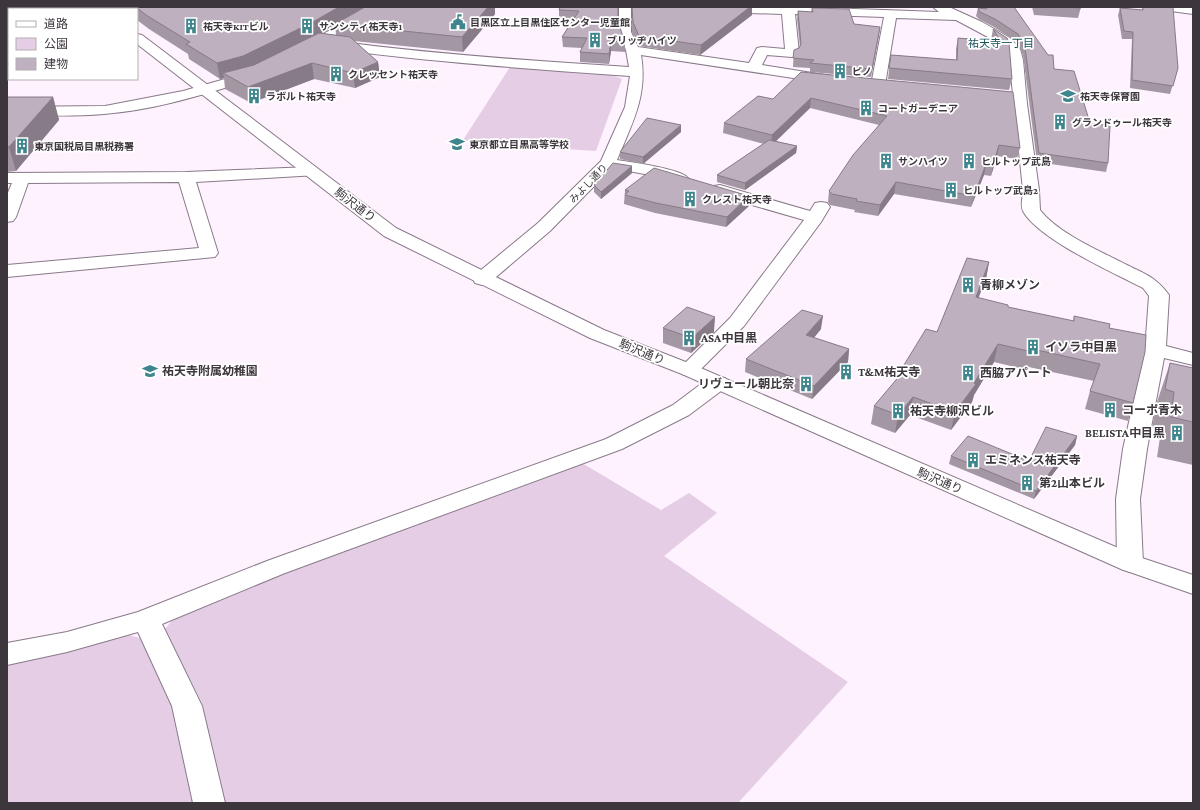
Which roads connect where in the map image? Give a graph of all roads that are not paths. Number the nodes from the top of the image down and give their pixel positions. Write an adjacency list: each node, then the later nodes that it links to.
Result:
1 (377, 7): 12 (street)
2 (625, 7): 13 (street, みよし通り)
3 (689, 7): 6 (street)
4 (939, 7): 10 (street)
5 (1167, 7): 8 (street)
6 (788, 10): 7 (street); 16 (street)
7 (850, 10): 9 (street)
8 (1193, 10)
9 (891, 13): 10 (street); 20 (street)
10 (958, 16): 31 (street)
11 (138, 39): 22 (street, 駒沢通り)
12 (319, 42): 14 (street); 17 (street)
13 (633, 50): 16 (street); 17 (street, みよし通り)
14 (293, 55)
15 (265, 69): 22 (street)
16 (754, 69): 18 (street)
17 (637, 72): 24 (street, みよし通り)
18 (841, 81)
19 (863, 83): 20 (street)
20 (878, 85): 21 (street)
21 (893, 86)
22 (203, 90): 23 (street); 25 (street, 駒沢通り)
23 (7, 111)
24 (608, 163): 30 (street, みよし通り); 33 (street)
25 (311, 172): 26 (street); 30 (street, 駒沢通り)
26 (186, 177): 27 (street); 29 (street)
27 (14, 178): 28 (street)
28 (7, 217)
29 (7, 271)
30 (482, 279): 33 (street, 駒沢通り)
31 (1155, 350): 32 (street); 35 (street)
32 (1193, 359)
33 (689, 370): 34 (street, 駒沢通り)
34 (717, 383): 35 (street, 駒沢通り); 37 (street)
35 (1130, 563): 36 (street, 駒沢通り)
36 (1193, 585)
37 (146, 620): 38 (street); 39 (street)
38 (7, 654)
39 (209, 803)

